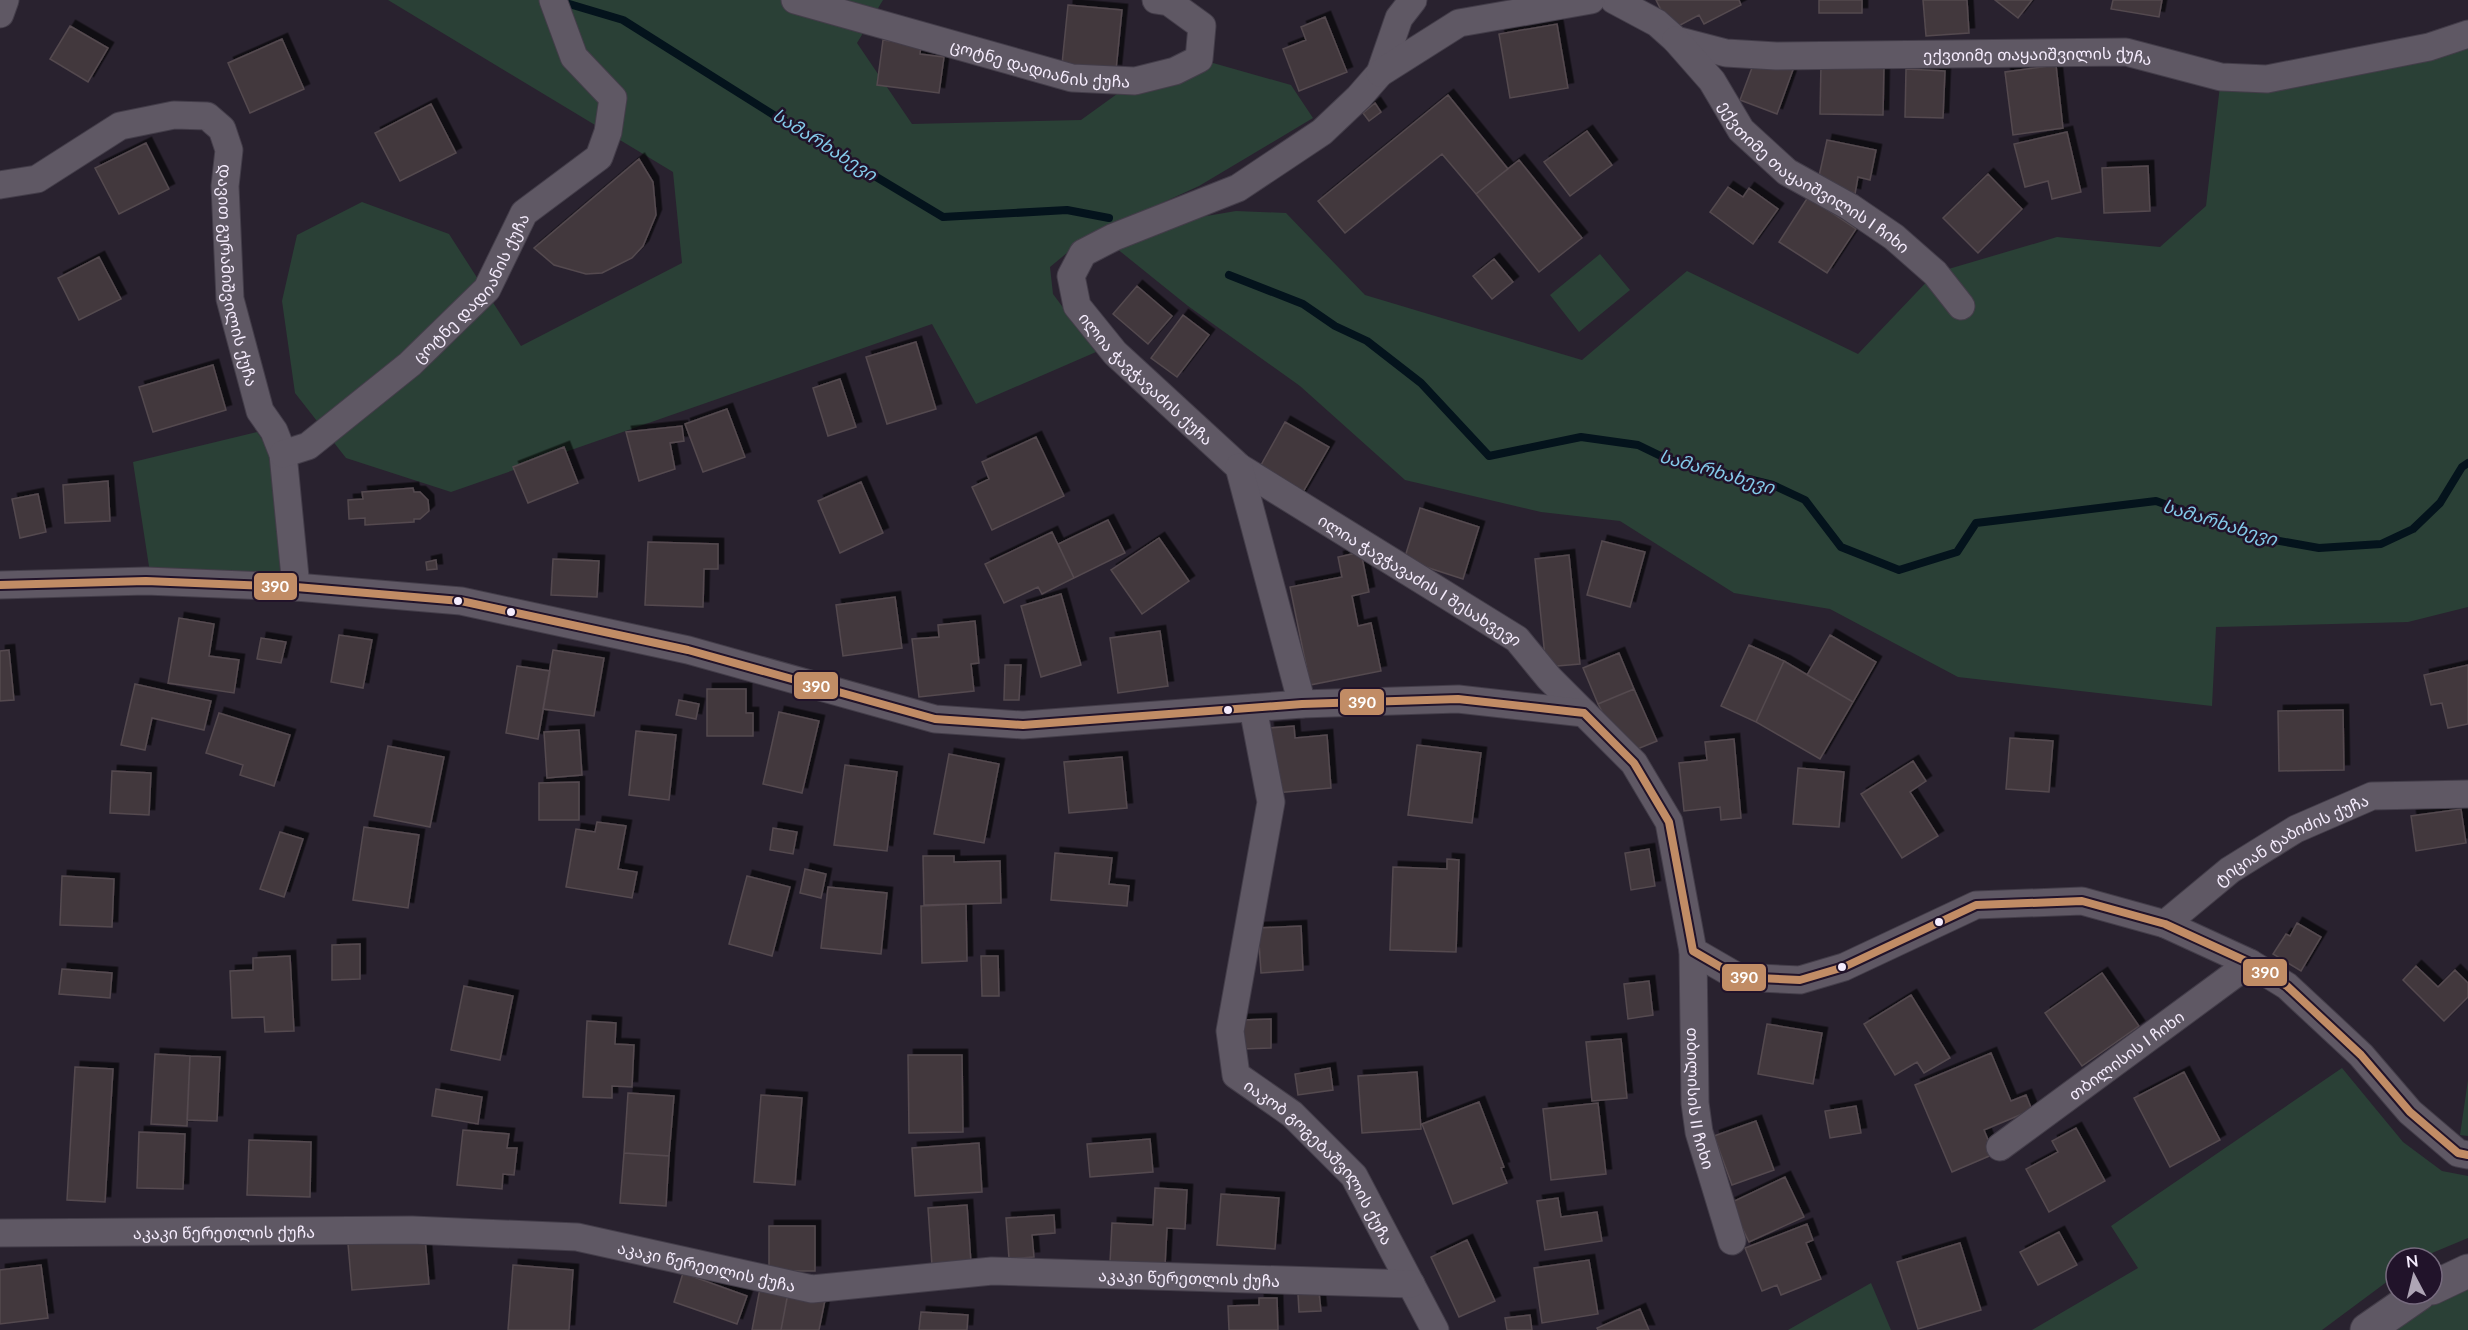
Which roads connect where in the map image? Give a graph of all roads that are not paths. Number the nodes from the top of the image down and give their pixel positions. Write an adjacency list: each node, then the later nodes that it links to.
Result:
1 (5, 0): 8 (street)
2 (553, 0): 14 (street, ცოტნე დადიანის ქუჩა)
3 (795, 0): 4 (street, ცოტნე დადიანის ქუჩა)
4 (1156, 0)
5 (1413, 0): 11 (street, ილია ჭავჭავაძის ქუჩა)
6 (1591, 0): 11 (street)
7 (1614, 0): 10 (street, ექვთიმე თაყაიშვილის ქუჩა)
8 (0, 14)
9 (2468, 34): 10 (street, ექვთიმე თაყაიშვილის ქუჩა)
10 (1676, 39): 13 (street, ექვთიმე თაყაიშვილის I ჩიხი)
11 (1380, 73): 15 (street, ილია ჭავჭავაძის ქუჩა)
12 (0, 185): 14 (street, დავით გურამიშვილის ქუჩა)
13 (1961, 306)
14 (283, 454): 17 (street, დავით გურამიშვილის ქუჩა)
15 (1239, 467): 18 (street); 20 (street, ილია ჭავჭავაძის I შესახვევი)
16 (0, 585): 17 (street)
17 (296, 587): 19 (street)
18 (1302, 704): 19 (street); 20 (street)
19 (1253, 708): 31 (street, იაკობ გოგებაშვილის ქუჩა)
20 (1584, 713): 23 (street, ილია ჭავჭავაძის I შესახვევი)
21 (2468, 794): 22 (street, ტიციან ტაბიძის ქუჩა)
22 (2165, 924): 23 (street); 24 (street)
23 (1694, 951): 28 (street, თბილისის II ჩიხი)
24 (2250, 963): 25 (street, თბილისის I ჩიხი); 26 (street)
25 (2000, 1147)
26 (2468, 1155)
27 (0, 1233): 31 (street, აკაკი წერეთლის ქუჩა)
28 (1732, 1241)
29 (2468, 1271): 30 (main road)
30 (2444, 1282)
31 (1411, 1284): 33 (street, იაკობ გოგებაშვილის ქუჩა)
32 (2402, 1306): 34 (main road)
33 (1435, 1330)
34 (2367, 1330)

